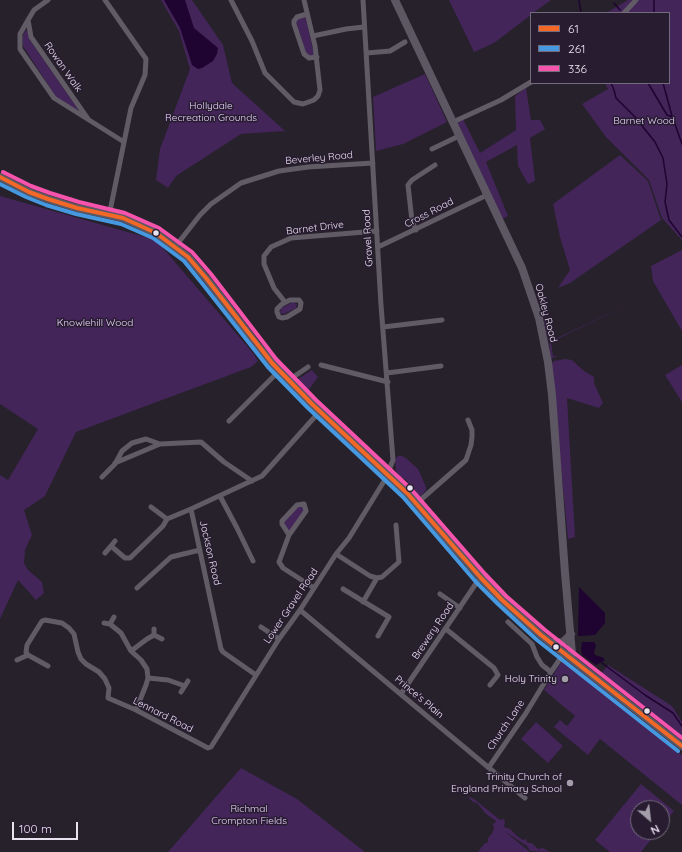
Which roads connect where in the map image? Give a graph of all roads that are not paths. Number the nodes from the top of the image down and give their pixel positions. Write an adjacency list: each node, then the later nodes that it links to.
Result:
1 (48, 0): 10 (street, Rowan Walk)
2 (105, 0): 20 (street)
3 (231, 0): 15 (street)
4 (304, 0): 9 (street)
5 (363, 0): 11 (street, Gravel Road)
6 (395, 0): 18 (main road, Oakley Road)
7 (636, 0): 8 (street)
8 (625, 12)
9 (308, 14): 12 (street); 15 (street)
10 (28, 20): 17 (street, Rowan Walk); 17 (street, Rowan Walk)
11 (364, 27): 12 (street); 14 (street, Gravel Road)
12 (313, 36): 15 (street)
13 (405, 42): 14 (street)
14 (367, 53): 22 (street, Gravel Road)
15 (317, 57)
16 (530, 83): 18 (street)
17 (89, 122): 20 (street, Rowan Walk)
18 (453, 122): 19 (main road, Oakley Road)
19 (459, 136): 21 (street); 25 (main road, Oakley Road)
20 (124, 142): 26 (street)
21 (432, 149)
22 (373, 163): 28 (street, Gravel Road); 29 (street, Beverley Road)
23 (435, 165): 27 (street)
24 (0, 177): 26 (main road)
25 (487, 195): 27 (street, Cross Road); 80 (main road, Oakley Road)
26 (109, 216): 29 (main road)
27 (416, 230): 30 (street, Cross Road)
28 (377, 231): 30 (street, Gravel Road); 31 (street, Barnet Drive)
29 (175, 248): 37 (main road)
30 (378, 248): 33 (street, Gravel Road)
31 (285, 302): 31 (street)
32 (442, 320): 33 (street)
33 (383, 326): 38 (street, Gravel Road)
34 (321, 365): 40 (street)
35 (441, 366): 38 (street)
36 (308, 367): 39 (street)
37 (280, 370): 39 (main road); 43 (street)
38 (387, 373): 40 (street, Gravel Road)
39 (289, 380): 41 (main road)
40 (388, 382): 46 (street, Gravel Road)
41 (320, 411): 46 (main road); 48 (street, Jackson Road)
42 (468, 420): 50 (street)
43 (229, 421)
44 (160, 444): 45 (street); 45 (street); 48 (street)
45 (115, 464): 47 (street)
46 (388, 471): 50 (main road); 60 (street, Lower Gravel Road)
47 (102, 477)
48 (252, 481): 49 (street, Jackson Road)
49 (220, 496): 52 (street, Jackson Road); 61 (street)
50 (417, 504): 63 (main road)
51 (151, 507): 53 (street)
52 (191, 509): 53 (street); 58 (street, Jackson Road)
53 (168, 519): 57 (street)
54 (396, 525): 62 (street)
55 (289, 535): 55 (street); 65 (street)
56 (115, 541): 57 (street)
57 (110, 546): 59 (street)
58 (200, 550): 64 (street); 92 (street, Jackson Road)
59 (105, 553)
60 (336, 554): 62 (street); 65 (street, Lower Gravel Road)
61 (253, 561)
62 (377, 578): 68 (street)
63 (481, 578): 69 (street, Brewery Road); 72 (main road)
64 (137, 588)
65 (314, 588): 70 (street, Lower Gravel Road)
66 (343, 590): 68 (street)
67 (440, 594): 69 (street)
68 (363, 602): 82 (street)
69 (460, 608): 77 (street, Brewery Road)
70 (300, 610): 84 (street, Lower Gravel Road); 96 (street, Prince's Plain)
71 (114, 617): 75 (street)
72 (524, 620): 78 (street); 85 (main road)
73 (508, 622): 78 (street)
74 (104, 623): 75 (street)
75 (110, 624): 86 (street)
76 (261, 627): 84 (street)
77 (446, 629): 94 (street); 96 (street, Brewery Road)
78 (516, 629): 91 (street)
79 (154, 630): 81 (street)
80 (571, 634): 85 (main road); 88 (main road, Oakley Road)
81 (154, 636): 83 (street); 86 (street)
82 (378, 636)
83 (162, 639)
84 (279, 639): 92 (street, Lower Gravel Road)
85 (552, 643): 88 (main road)
86 (131, 650): 93 (street)
87 (28, 655): 89 (street); 90 (street); 97 (street, Lennard Road)
88 (567, 656): 91 (street, Church Lane); 98 (main road)
89 (17, 660)
90 (48, 666)
91 (551, 672): 100 (street, Church Lane)
92 (256, 675): 99 (street, Lower Gravel Road)
93 (148, 678): 95 (street); 97 (street)
94 (490, 685)
95 (181, 692)
96 (401, 694): 100 (street, Prince's Plain)
97 (136, 710): 99 (street, Lennard Road)
98 (682, 746)
99 (208, 748)
100 (489, 767): 101 (street, Prince's Plain)
101 (525, 798)

